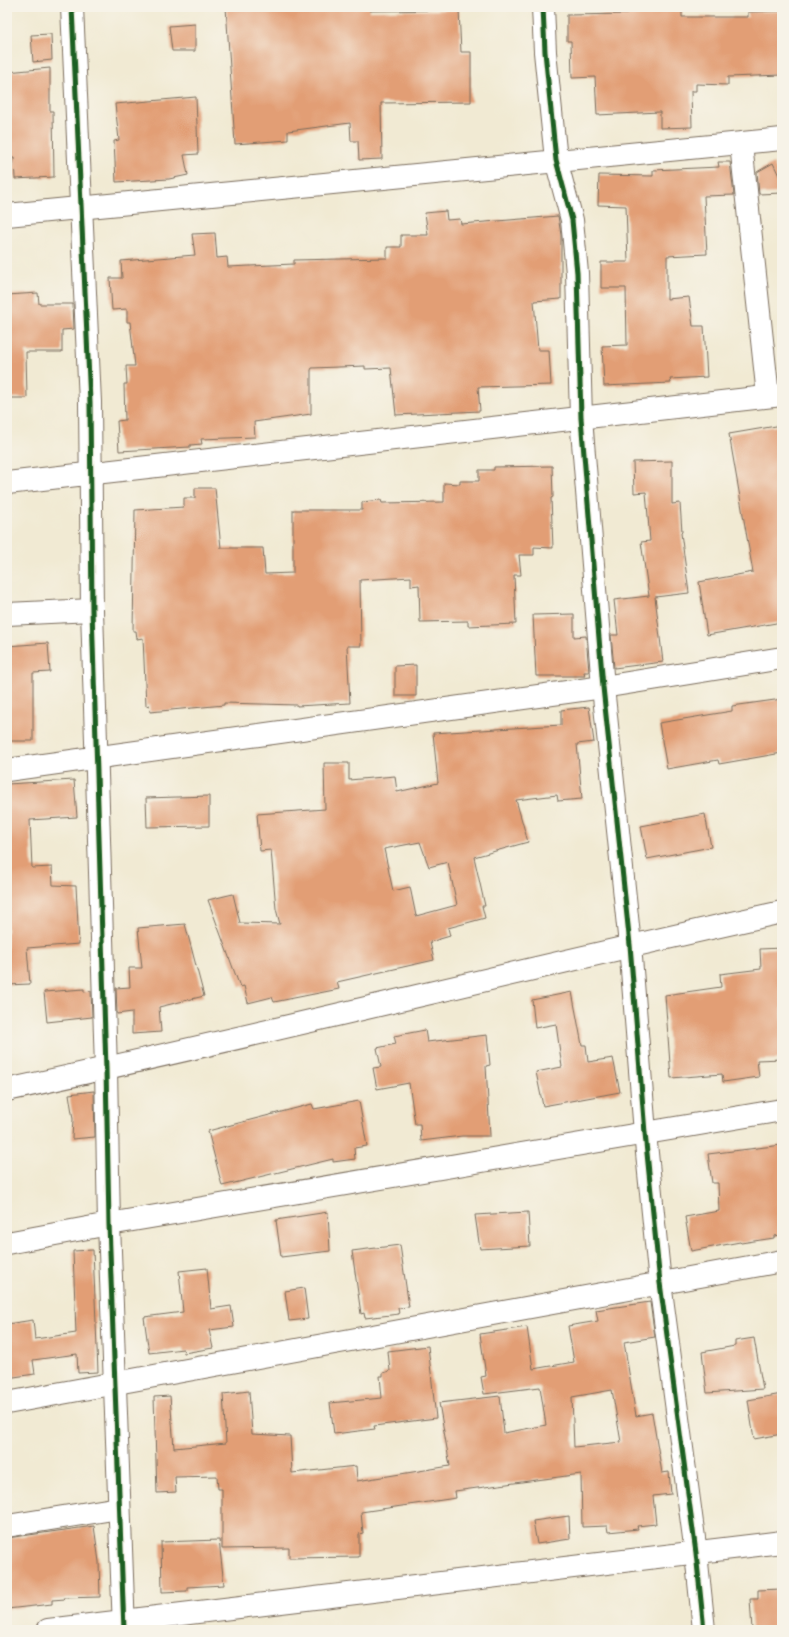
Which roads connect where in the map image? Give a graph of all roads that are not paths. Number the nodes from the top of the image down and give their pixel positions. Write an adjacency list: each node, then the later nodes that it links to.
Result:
1 (72, 7): 6 (street)
2 (543, 7): 5 (street)
3 (782, 139): 4 (street)
4 (741, 144): 5 (street); 8 (street)
5 (556, 160): 6 (street); 9 (street)
6 (82, 206): 7 (street); 10 (street)
7 (7, 215)
8 (775, 396): 9 (street)
9 (582, 418): 10 (street); 15 (street)
10 (90, 473): 11 (street); 12 (street)
11 (7, 483)
12 (92, 610): 13 (street); 16 (street)
13 (7, 614)
14 (782, 658): 15 (street)
15 (603, 687): 16 (street); 19 (street)
16 (96, 759): 17 (street); 20 (street)
17 (7, 770)
18 (782, 912): 19 (street)
19 (630, 945): 20 (street); 23 (street)
20 (106, 1069): 21 (street); 24 (street)
21 (7, 1090)
22 (782, 1110): 23 (street)
23 (645, 1133): 24 (street); 27 (street)
24 (109, 1224): 25 (street); 28 (street)
25 (7, 1243)
26 (782, 1260): 27 (street)
27 (660, 1283): 28 (street); 33 (street)
28 (115, 1383): 29 (street); 30 (street)
29 (7, 1403)
30 (119, 1508): 31 (street); 34 (street)
31 (7, 1526)
32 (782, 1542): 33 (street)
33 (696, 1553): 34 (street); 36 (street)
34 (123, 1625): 35 (street)
35 (48, 1630)
36 (704, 1630)

